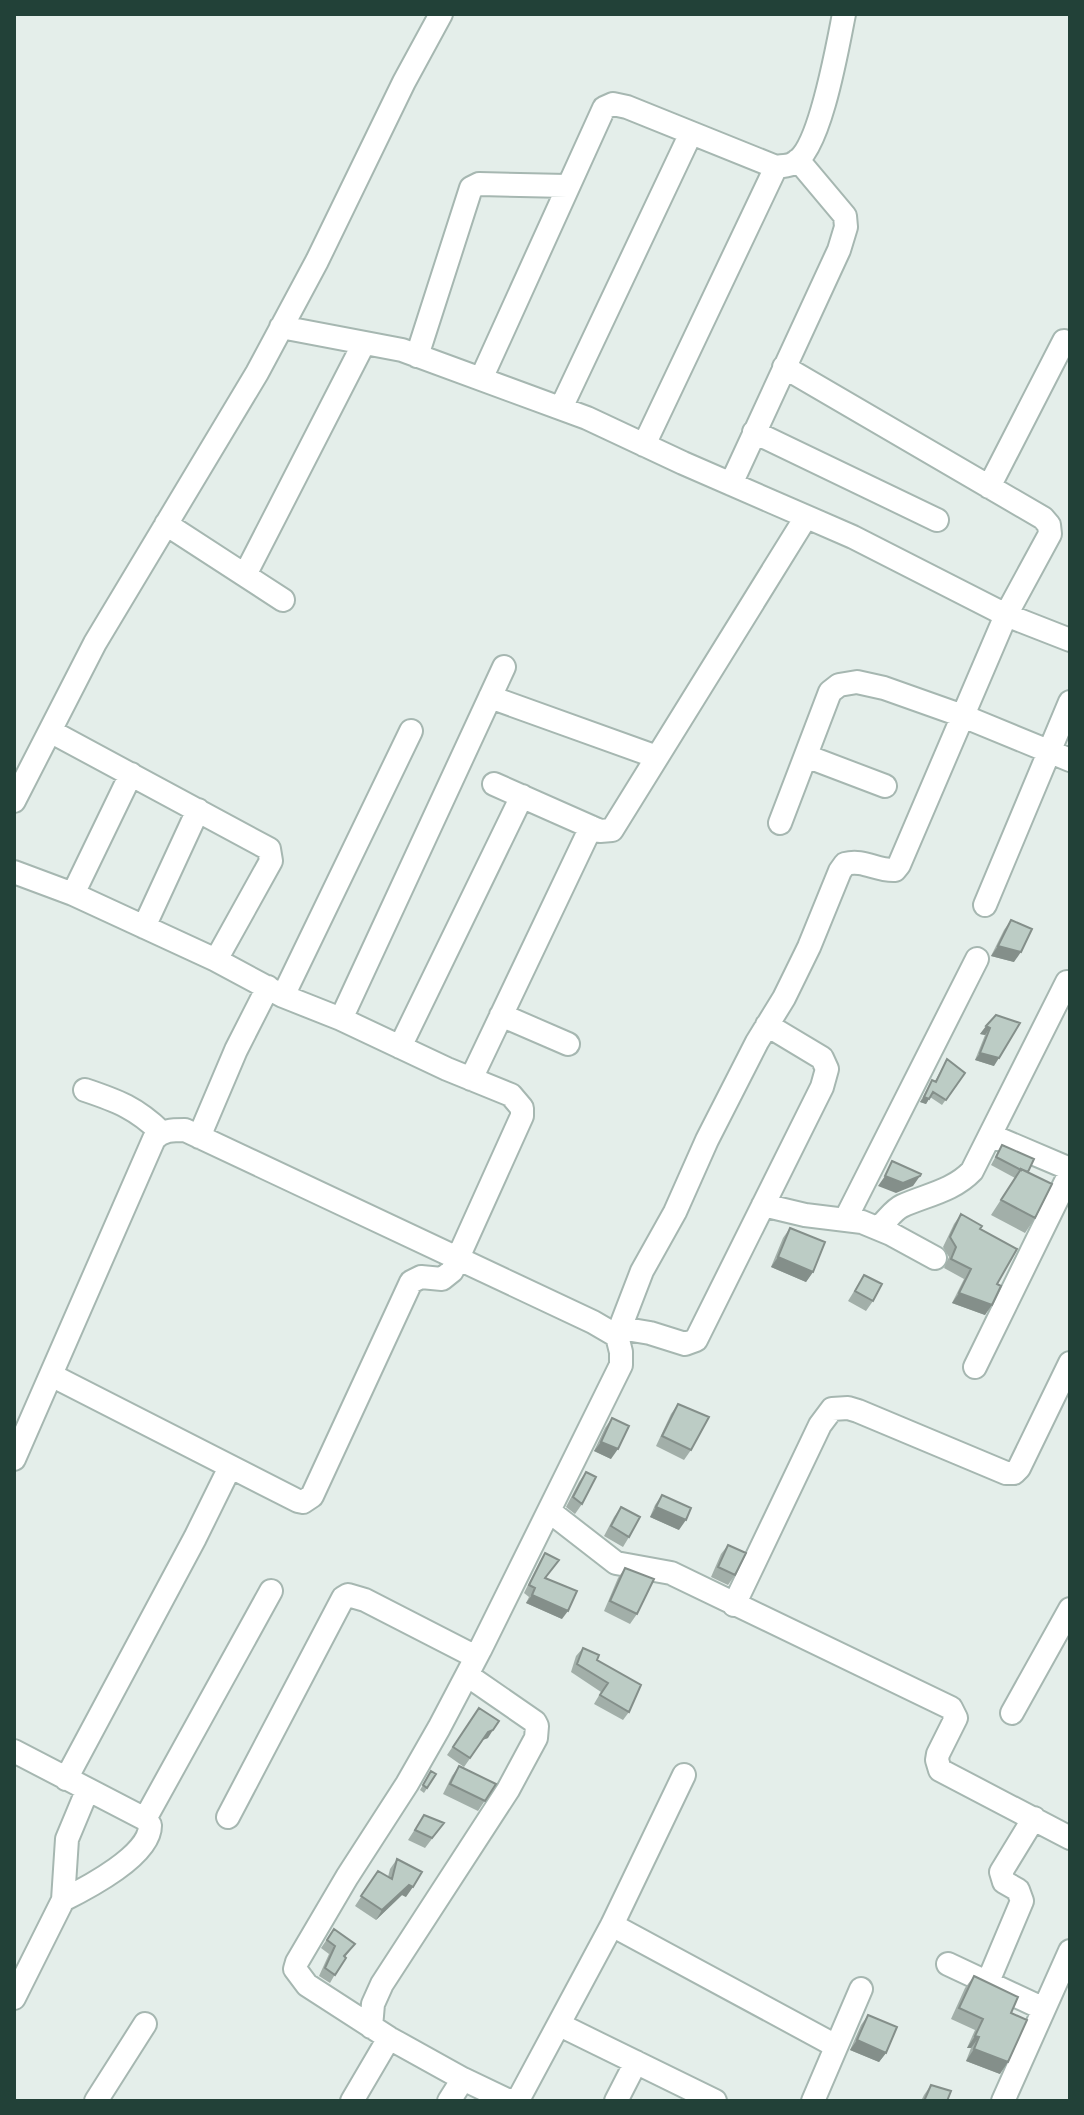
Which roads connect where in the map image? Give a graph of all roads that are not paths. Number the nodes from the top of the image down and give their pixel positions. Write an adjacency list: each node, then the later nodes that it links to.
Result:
1 (441, 14): 7 (street)
2 (844, 14): 4 (street)
3 (691, 133): 5 (street); 6 (street); 13 (street)
4 (798, 160): 5 (street); 11 (street)
5 (776, 167): 15 (street)
6 (567, 186): 10 (street); 12 (street)
7 (281, 327): 9 (street); 20 (street)
8 (1064, 341): 17 (street)
9 (364, 343): 10 (street); 21 (street)
10 (417, 356): 12 (street)
11 (784, 367): 14 (street); 17 (street)
12 (481, 379): 13 (street)
13 (561, 408): 15 (street)
14 (754, 432): 16 (street); 19 (street)
15 (644, 445): 16 (street)
16 (731, 484): 18 (street)
17 (989, 487): 23 (street)
18 (806, 517): 23 (street); 33 (street)
19 (937, 520)
20 (166, 524): 21 (street); 29 (street)
21 (245, 575): 22 (street)
22 (283, 600)
23 (1006, 615): 24 (street); 28 (street)
24 (1070, 640)
25 (504, 667): 26 (street)
26 (490, 697): 33 (street); 51 (street)
27 (1070, 702): 32 (street)
28 (963, 716): 31 (street); 32 (street); 52 (street)
29 (50, 731): 34 (street); 38 (street)
30 (411, 731): 49 (street)
31 (806, 756): 36 (street); 40 (street)
32 (1060, 756): 44 (street)
33 (657, 757): 41 (street)
34 (131, 774): 39 (street); 43 (street)
35 (494, 784): 37 (street)
36 (885, 786)
37 (522, 796): 41 (street); 54 (street)
38 (14, 801)
39 (198, 810): 45 (street); 47 (street)
40 (780, 823)
41 (591, 827): 50 (street)
42 (14, 872): 43 (street)
43 (73, 894): 45 (street)
44 (985, 905)
45 (144, 927): 47 (street)
46 (977, 959): 62 (street)
47 (216, 960): 49 (street)
48 (1067, 982): 58 (street)
49 (275, 992): 51 (street); 59 (street)
50 (501, 1015): 53 (street); 55 (street)
51 (341, 1019): 54 (street)
52 (767, 1025): 61 (street); 66 (street)
53 (568, 1044)
54 (400, 1047): 55 (street)
55 (471, 1079): 65 (street)
56 (85, 1090): 57 (street)
57 (161, 1132): 59 (street); 69 (street)
58 (990, 1135): 60 (street); 63 (street)
59 (199, 1137): 65 (street)
60 (1068, 1183): 68 (street)
61 (763, 1205): 62 (street); 66 (street)
62 (846, 1218): 63 (street)
63 (878, 1228): 64 (street)
64 (935, 1258)
65 (457, 1259): 66 (street); 71 (street)
66 (618, 1332): 72 (street)
67 (1070, 1363): 74 (street)
68 (975, 1367)
69 (51, 1375): 70 (street); 71 (street)
70 (14, 1459)
71 (230, 1467): 81 (street)
72 (549, 1511): 74 (street); 77 (street)
73 (271, 1591): 85 (street)
74 (734, 1605): 84 (street)
75 (1070, 1609): 76 (street)
76 (1064, 1632): 78 (street)
77 (472, 1666): 83 (street); 97 (street); 97 (street)
78 (1012, 1713)
79 (14, 1751): 81 (street)
80 (684, 1775): 88 (street)
81 (66, 1779): 82 (street)
82 (87, 1791): 85 (street); 87 (street)
83 (228, 1817)
84 (1034, 1818): 86 (street); 91 (street)
85 (145, 1819): 87 (street)
86 (1070, 1838)
87 (63, 1900): 93 (street)
88 (612, 1925): 96 (street); 98 (street)
89 (1070, 1951): 94 (street)
90 (948, 1964): 91 (street)
91 (987, 1984): 94 (street)
92 (861, 1989): 98 (street)
93 (14, 1998)
94 (1044, 2009): 107 (street)
95 (145, 2024): 101 (street)
96 (560, 2025): 99 (street); 100 (street)
97 (380, 2033): 100 (street); 102 (street)
98 (836, 2046): 106 (street)
99 (636, 2062): 104 (street); 105 (street)
100 (463, 2079): 103 (street)
101 (96, 2101)
102 (352, 2101)
103 (449, 2101)
104 (616, 2101)
105 (715, 2101)
106 (813, 2101)
107 (1003, 2101)

